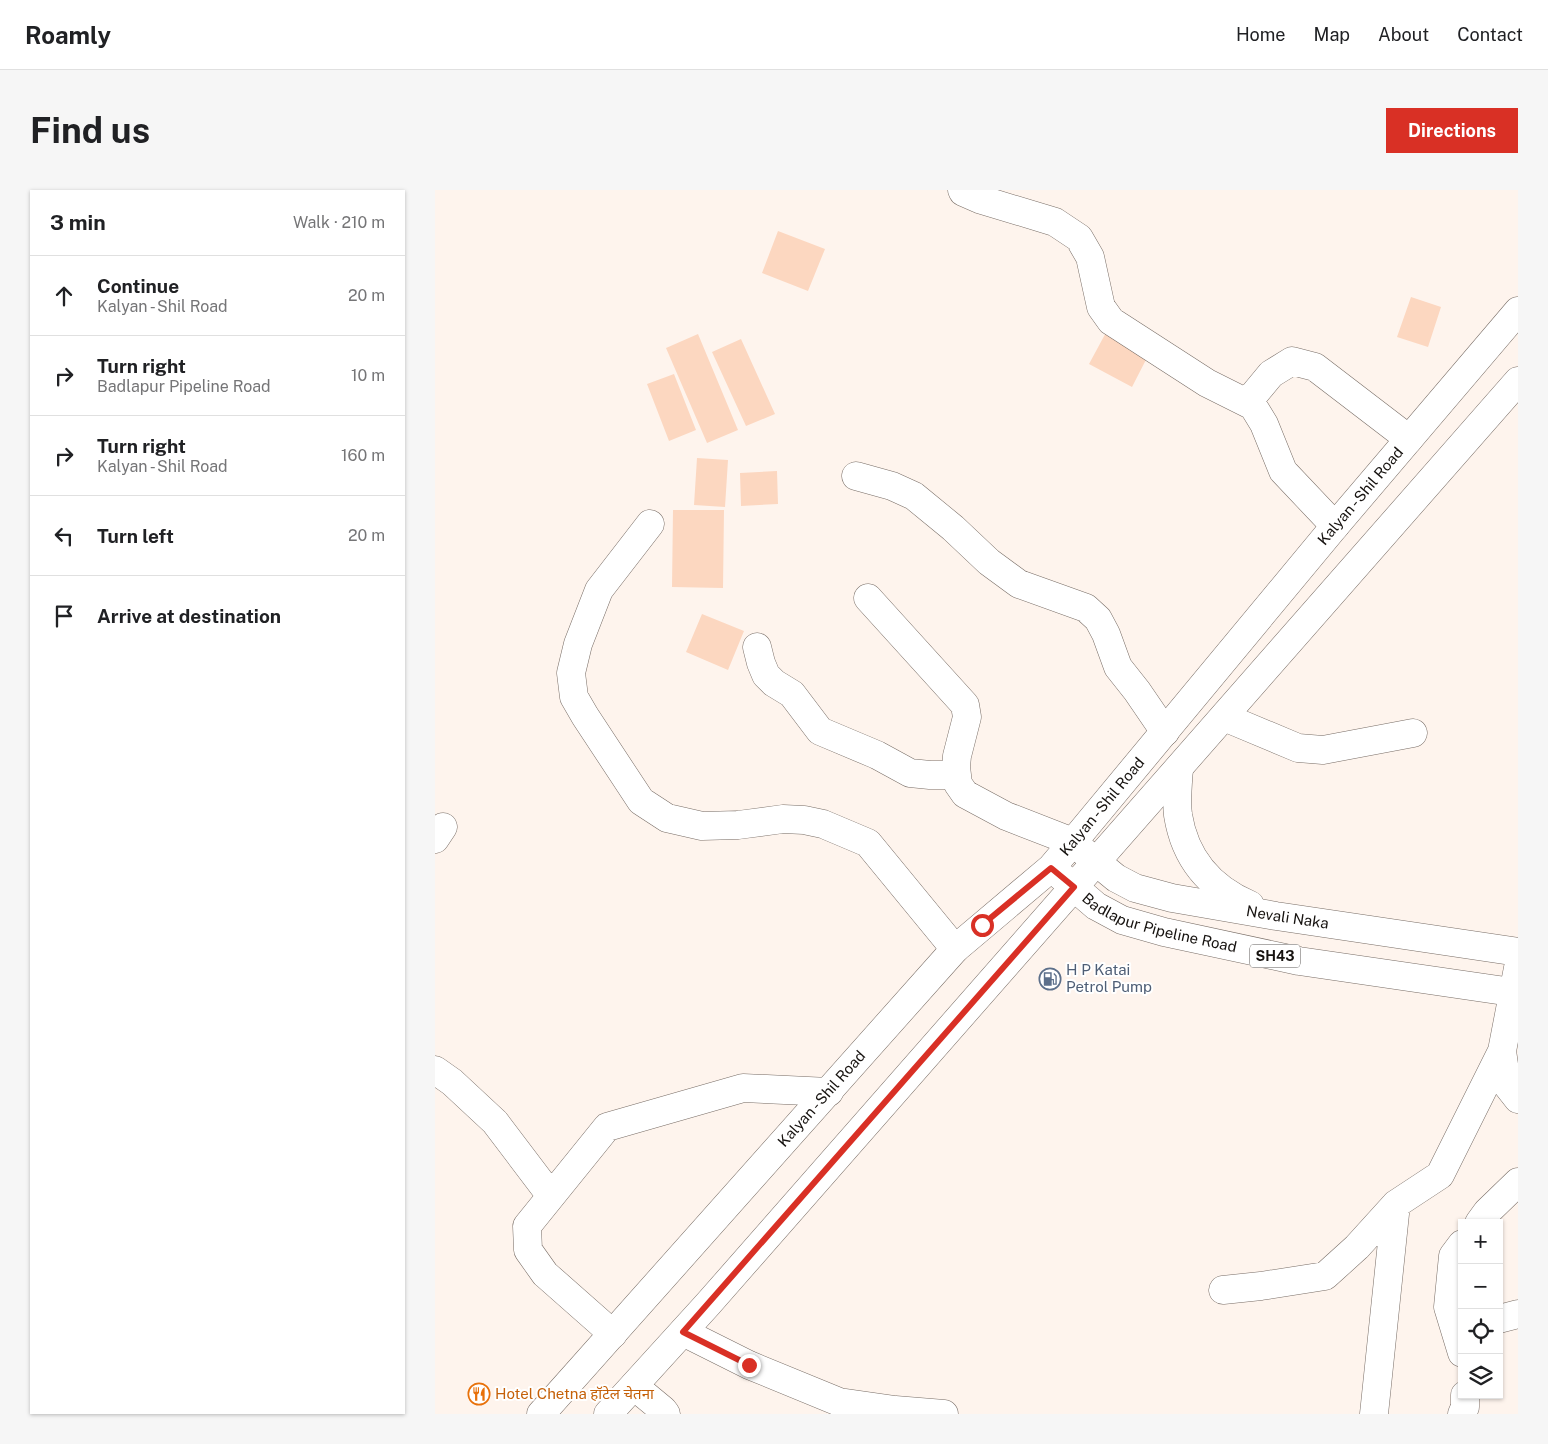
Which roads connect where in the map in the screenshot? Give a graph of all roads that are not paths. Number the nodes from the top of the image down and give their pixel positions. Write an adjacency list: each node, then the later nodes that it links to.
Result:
1 (962, 190): 4 (main road)
2 (1518, 311): 5 (main road, Kalyan - Shil Road)
3 (1518, 381): 11 (main road, Kalyan - Shil Road)
4 (1247, 403): 5 (main road); 8 (main road)
5 (1409, 439): 8 (main road, Kalyan - Shil Road)
6 (856, 476): 12 (main road)
7 (650, 524): 21 (main road)
8 (1335, 526): 12 (main road, Kalyan - Shil Road)
9 (868, 598): 15 (main road)
10 (757, 647): 15 (main road)
11 (1224, 716): 13 (main road); 14 (main road, Kalyan - Shil Road)
12 (1165, 732): 16 (main road, Kalyan - Shil Road)
13 (1413, 733)
14 (1179, 768): 17 (main road, Kalyan - Shil Road); 20 (main road)
15 (957, 775): 16 (main road, Nevali Naka)
16 (1073, 842): 17 (main road, Nevali Naka); 18 (main road, Kalyan - Shil Road)
17 (1097, 862): 19 (main road, Kalyan - Shil Road); 20 (main road, Nevali Naka)
18 (1051, 868): 19 (main road, Badlapur Pipeline Road / SH43); 21 (main road, Kalyan - Shil Road)
19 (1074, 887): 23 (main road, Badlapur Pipeline Road / SH43); 36 (main road, Kalyan - Shil Road)
20 (1277, 916): 22 (main road, Nevali Naka)
21 (955, 948): 26 (main road, Kalyan - Shil Road)
22 (1518, 952)
23 (1517, 984): 24 (main road)
24 (1502, 1052): 27 (main road); 30 (main road)
25 (435, 1070): 29 (main road)
26 (829, 1092): 29 (main road); 38 (main road, Kalyan - Shil Road)
27 (1518, 1099)
28 (1518, 1182): 31 (main road)
29 (551, 1196): 38 (main road)
30 (1396, 1204): 33 (main road); 45 (main road)
31 (1482, 1219)
32 (1458, 1249): 37 (main road)
33 (1223, 1290)
34 (1518, 1314): 35 (main road)
35 (1503, 1318)
36 (683, 1332): 39 (main road, Kalyan - Shil Road); 44 (main road)
37 (1458, 1333)
38 (613, 1334): 41 (main road, Kalyan - Shil Road)
39 (634, 1386): 42 (main road, Kalyan - Shil Road); 43 (main road)
40 (1465, 1399): 46 (main road)
41 (541, 1414)
42 (608, 1414)
43 (666, 1414)
44 (944, 1414)
45 (1374, 1414)
46 (1462, 1414)

